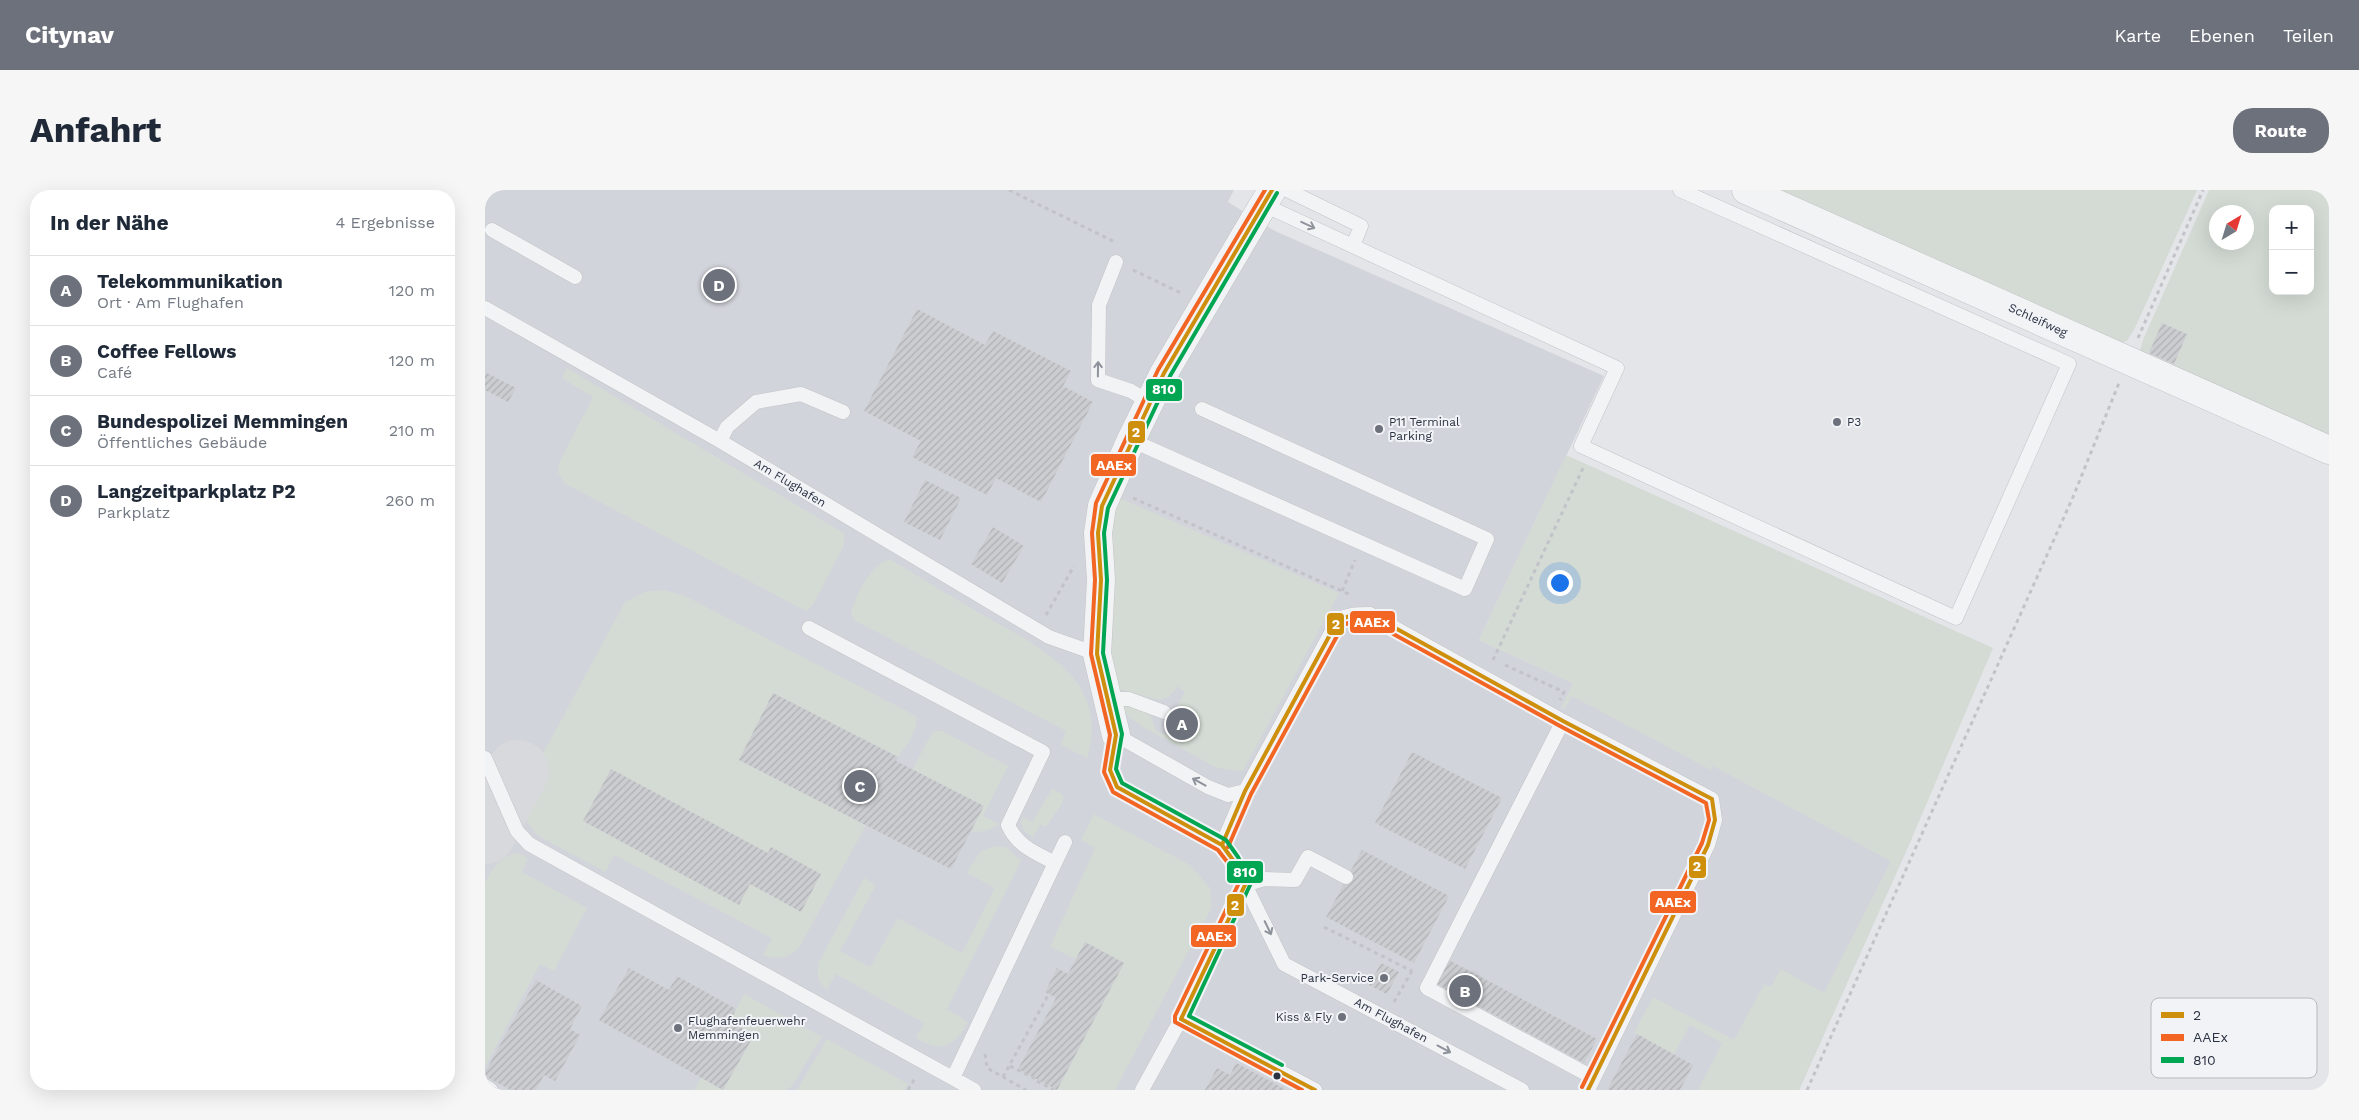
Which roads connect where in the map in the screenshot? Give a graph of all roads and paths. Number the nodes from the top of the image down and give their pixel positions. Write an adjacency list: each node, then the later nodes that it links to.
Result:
1 (1009, 190): 8 (path)
2 (1287, 190): 9 (lane)
3 (1680, 190): 21 (lane)
4 (1746, 190): 14 (street, Schleifweg)
5 (2203, 190): 14 (path)
6 (1268, 198): 9 (lane, one-way to 9); 12 (street, Am Flughafen)
7 (492, 230): 11 (lane)
8 (1125, 246)
9 (1353, 246): 21 (lane)
10 (1117, 262): 12 (path); 15 (lane, one-way to 10)
11 (575, 277)
12 (1204, 304): 15 (street, Am Flughafen)
13 (485, 308): 19 (lane, Am Flughafen)
14 (2127, 361): 20 (street, Schleifweg); 58 (path)
15 (1149, 402): 18 (street, Am Flughafen)
16 (1202, 409): 23 (lane)
17 (843, 412): 19 (lane)
18 (1131, 440): 23 (lane); 27 (street, Am Flughafen)
19 (719, 441): 27 (lane, Am Flughafen)
20 (2329, 450)
21 (1591, 451): 29 (path)
22 (1128, 496): 24 (path)
23 (1362, 543): 24 (path)
24 (1342, 591): 25 (path)
25 (1359, 599)
26 (809, 628): 38 (lane)
27 (1097, 654): 30 (street, Am Flughafen)
28 (1484, 656): 29 (path)
29 (1493, 660): 32 (path)
30 (1107, 699): 31 (lane); 33 (street, Am Flughafen)
31 (1164, 712)
32 (1558, 718): 35 (lane); 49 (lane); 49 (lane)
33 (1115, 735): 35 (lane, one-way to 33); 37 (lane, Am Flughafen)
34 (485, 758): 48 (lane)
35 (1245, 792): 37 (lane)
36 (1065, 842): 38 (lane)
37 (1222, 844): 40 (lane, Am Flughafen)
38 (1055, 863): 44 (lane)
39 (1346, 877): 40 (lane)
40 (1245, 885): 45 (lane); 57 (lane, Am Flughafen, one-way to 57)
41 (1324, 926): 42 (path)
42 (1412, 971)
43 (1052, 988): 46 (path)
44 (982, 1019): 47 (path); 48 (lane)
45 (1181, 1019): 55 (lane); 56 (lane)
46 (1010, 1066): 47 (path); 54 (path)
47 (1003, 1077): 53 (path)
48 (953, 1078): 52 (lane)
49 (1591, 1084)
50 (485, 1086): 51 (lane)
51 (491, 1090)
52 (974, 1090)
53 (1026, 1090)
54 (1054, 1090)
55 (1142, 1090)
56 (1315, 1090)
57 (1523, 1090)
58 (1807, 1090)

